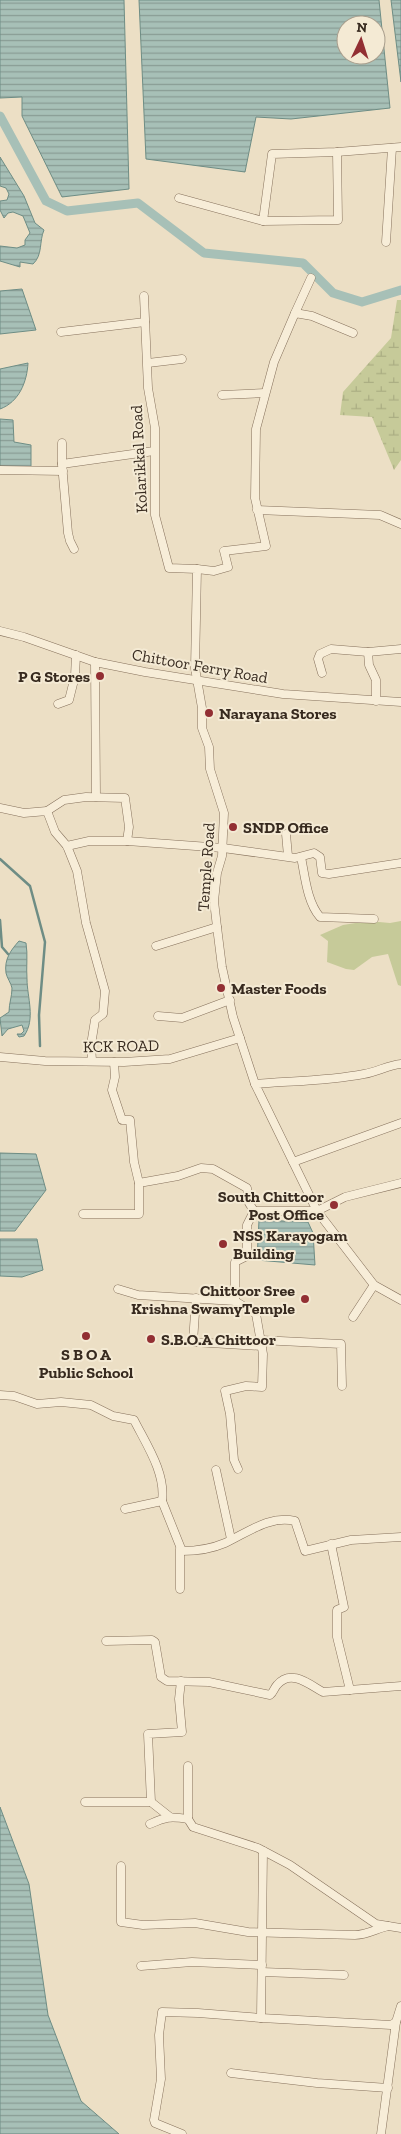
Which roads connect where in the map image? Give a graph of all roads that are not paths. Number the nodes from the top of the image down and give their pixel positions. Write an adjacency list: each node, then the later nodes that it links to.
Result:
1 (401, 147): 2 (street)
2 (392, 148): 3 (street); 6 (street)
3 (337, 152): 5 (street); 5 (street)
4 (179, 198): 5 (street)
5 (263, 221)
6 (386, 242)
7 (311, 278): 9 (street)
8 (144, 296): 10 (street, Kolarikkal Road)
9 (295, 313): 12 (street); 15 (street)
10 (145, 322): 11 (street); 14 (street, Kolarikkal Road)
11 (61, 332)
12 (352, 333)
13 (182, 359): 14 (street)
14 (148, 363): 18 (street, Kolarikkal Road)
15 (265, 392): 16 (street); 21 (street)
16 (222, 395)
17 (62, 443): 19 (street)
18 (154, 451): 19 (street); 24 (street, Kolarikkal Road)
19 (63, 468): 20 (street); 23 (street)
20 (0, 470)
21 (257, 510): 22 (street); 24 (street)
22 (401, 524)
23 (74, 549)
24 (197, 569): 31 (street)
25 (0, 630): 28 (street, Chittoor Ferry Road)
26 (401, 649): 27 (street)
27 (368, 652): 30 (street); 32 (street)
28 (76, 655): 29 (street, Chittoor Ferry Road); 34 (street)
29 (95, 662): 31 (street, Chittoor Ferry Road); 35 (street)
30 (322, 673)
31 (198, 680): 32 (street, Chittoor Ferry Road); 41 (street, Temple Road)
32 (376, 701): 33 (street, Chittoor Ferry Road)
33 (401, 702)
34 (58, 704)
35 (96, 797): 37 (street); 39 (street)
36 (0, 808): 37 (street)
37 (47, 811): 40 (street)
38 (286, 834): 42 (street)
39 (127, 841): 40 (street); 41 (street)
40 (67, 846): 52 (street)
41 (223, 848): 42 (street); 46 (street, Temple Road)
42 (288, 856): 43 (street)
43 (301, 857): 44 (street); 45 (street)
44 (401, 863)
45 (374, 919)
46 (216, 927): 47 (street); 48 (street, Temple Road)
47 (156, 946)
48 (230, 1000): 49 (street); 50 (street, Temple Road)
49 (158, 1016)
50 (240, 1038): 53 (street, KCK ROAD); 55 (street, Temple Road)
51 (0, 1057): 52 (street, KCK ROAD)
52 (92, 1061): 53 (street, KCK ROAD)
53 (114, 1062): 59 (street)
54 (401, 1064): 55 (street)
55 (256, 1084): 57 (street, Temple Road)
56 (401, 1122): 57 (street)
57 (293, 1162): 61 (street, Temple Road)
58 (401, 1183): 61 (street)
59 (139, 1184): 60 (street); 62 (street)
60 (254, 1211): 61 (street); 67 (street)
61 (317, 1211): 63 (street, Temple Road)
62 (83, 1214)
63 (374, 1285): 66 (street); 68 (street)
64 (118, 1289): 65 (street)
65 (196, 1298): 67 (street); 69 (street)
66 (401, 1300)
67 (235, 1301): 69 (street)
68 (354, 1317)
69 (261, 1343): 70 (street); 72 (street)
70 (342, 1386)
71 (0, 1395): 74 (street)
72 (238, 1469)
73 (216, 1470): 77 (street)
74 (162, 1501): 75 (street); 79 (street)
75 (125, 1509)
76 (401, 1537): 78 (street)
77 (232, 1539): 78 (street); 79 (street)
78 (331, 1544): 84 (street)
79 (180, 1549): 80 (street)
80 (180, 1589)
81 (106, 1641): 82 (street)
82 (181, 1681): 84 (street); 87 (street)
83 (401, 1686): 84 (street)
84 (350, 1690)
85 (188, 1766): 89 (street)
86 (86, 1802): 87 (street)
87 (151, 1802): 88 (street)
88 (170, 1817): 89 (street); 90 (street)
89 (188, 1819): 91 (street)
90 (150, 1824)
91 (263, 1851): 93 (street); 95 (street)
92 (121, 1866): 95 (street)
93 (388, 1926): 94 (street); 95 (street)
94 (401, 1928)
95 (263, 1931): 97 (street)
96 (141, 1966): 97 (street)
97 (262, 1969): 98 (street); 100 (street)
98 (344, 1975)
99 (401, 2006): 101 (street)
100 (261, 2018): 101 (street); 105 (street)
101 (396, 2022): 102 (street)
102 (397, 2046): 104 (street)
103 (231, 2073): 104 (street)
104 (388, 2088): 106 (street)
105 (182, 2134)
106 (381, 2134)

